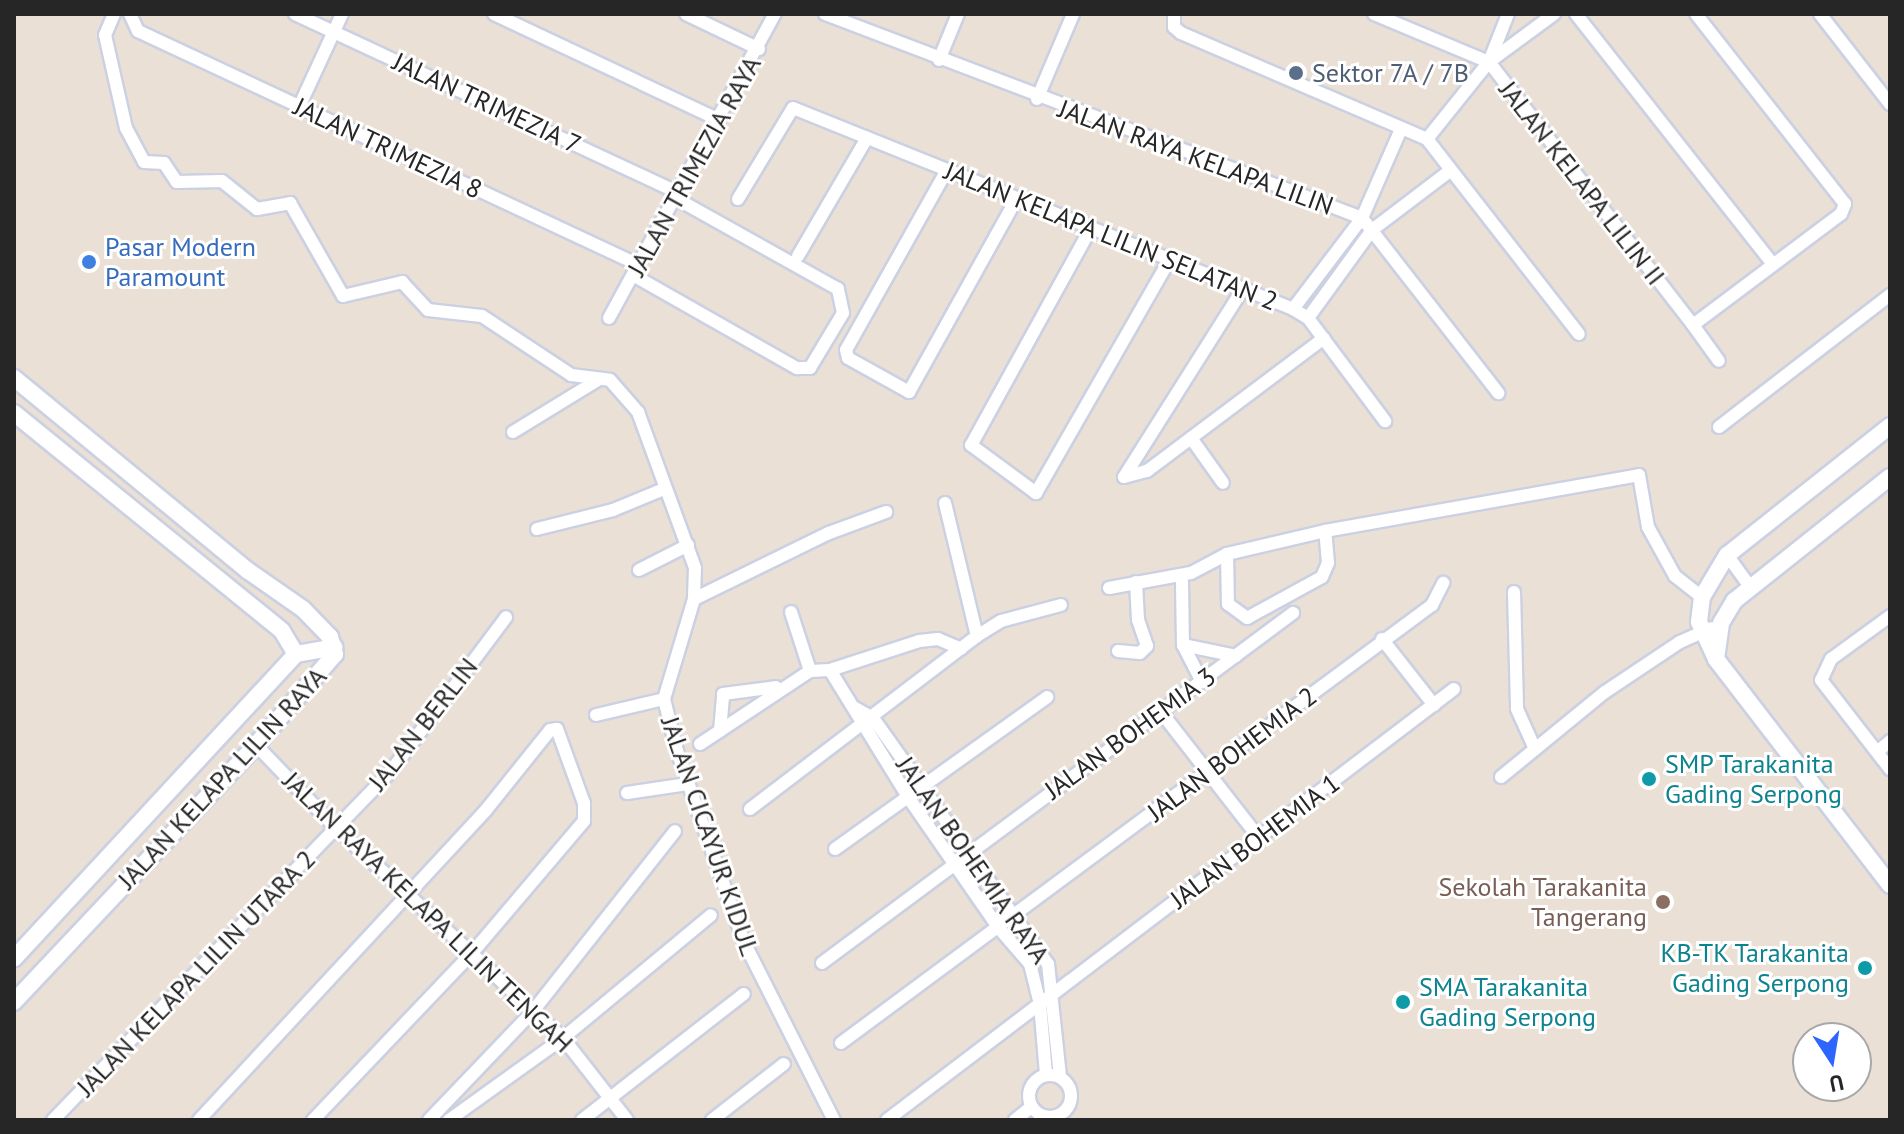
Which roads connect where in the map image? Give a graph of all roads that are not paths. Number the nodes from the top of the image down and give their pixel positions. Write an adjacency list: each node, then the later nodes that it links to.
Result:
1 (114, 14): 53 (street, JALAN CICAYUR KIDUL)
2 (130, 14): 25 (street, JALAN TRIMEZIA 8)
3 (295, 14): 19 (street, JALAN TRIMEZIA 7)
4 (342, 14): 19 (street)
5 (494, 14): 26 (street)
6 (686, 14): 20 (street)
7 (775, 14): 20 (street, JALAN TRIMEZIA RAYA)
8 (825, 14): 18 (street, JALAN RAYA KELAPA LILIN)
9 (958, 14): 21 (street)
10 (1073, 14): 23 (street)
11 (1174, 14): 27 (street)
12 (1374, 14): 22 (street, JALAN KELAPA LILIN II)
13 (1508, 14): 22 (street)
14 (1554, 14): 22 (street)
15 (1576, 14): 40 (street)
16 (1696, 14): 40 (street)
17 (1820, 14): 24 (street)
18 (846, 18): 21 (street, JALAN RAYA KELAPA LILIN)
19 (334, 32): 25 (street); 32 (street, JALAN TRIMEZIA 7)
20 (759, 49): 26 (street, JALAN TRIMEZIA RAYA)
21 (939, 60): 23 (street, JALAN RAYA KELAPA LILIN)
22 (1489, 62): 29 (street); 47 (street, JALAN KELAPA LILIN II)
23 (1037, 99): 35 (street, JALAN RAYA KELAPA LILIN)
24 (1890, 104)
25 (299, 107): 41 (street, JALAN TRIMEZIA 8)
26 (719, 120): 32 (street, JALAN TRIMEZIA RAYA)
27 (1401, 129): 29 (street); 35 (street)
28 (867, 138): 30 (street, JALAN KELAPA LILIN SELATAN 2); 34 (street, JALAN KELAPA LILIN SELATAN 2); 38 (street)
29 (1427, 139): 31 (street)
30 (947, 170): 33 (street, JALAN KELAPA LILIN SELATAN 2); 33 (street)
31 (1451, 170): 37 (street); 48 (street)
32 (677, 195): 41 (street, JALAN TRIMEZIA RAYA); 51 (street, JALAN TRIMEZIA 7)
33 (1017, 198): 36 (street, JALAN KELAPA LILIN SELATAN 2)
34 (738, 199)
35 (1362, 218): 37 (street, JALAN RAYA KELAPA LILIN); 44 (street)
36 (1091, 228): 39 (street, JALAN KELAPA LILIN SELATAN 2); 39 (street)
37 (1372, 230): 46 (street); 54 (street, JALAN RAYA KELAPA LILIN)
38 (798, 256)
39 (1170, 259): 42 (street, JALAN KELAPA LILIN SELATAN 2)
40 (1773, 264): 47 (street)
41 (636, 270): 45 (street, JALAN TRIMEZIA RAYA); 51 (street, JALAN TRIMEZIA 8)
42 (1243, 289): 44 (street, JALAN KELAPA LILIN SELATAN 2); 60 (street)
43 (1890, 295): 58 (street)
44 (1293, 309): 46 (street, JALAN KELAPA LILIN SELATAN 2)
45 (609, 318)
46 (1308, 318): 49 (street, JALAN KELAPA LILIN SELATAN 2)
47 (1693, 325): 50 (street, JALAN KELAPA LILIN II)
48 (1579, 334)
49 (1324, 338): 56 (street, JALAN KELAPA LILIN SELATAN 2); 60 (street)
50 (1719, 361)
51 (797, 368)
52 (14, 378): 81 (street, JALAN KELAPA LILIN RAYA)
53 (600, 378): 59 (street); 63 (street, JALAN CICAYUR KIDUL)
54 (1498, 393)
55 (14, 413): 87 (street, JALAN KELAPA LILIN RAYA)
56 (1385, 421)
57 (1890, 426): 70 (street)
58 (1719, 427)
59 (513, 432)
60 (1191, 438): 62 (street)
61 (1890, 477): 75 (street)
62 (1223, 483)
63 (664, 489): 66 (street); 68 (street, JALAN CICAYUR KIDUL)
64 (945, 503): 89 (street)
65 (886, 512): 79 (street)
66 (537, 529)
67 (1325, 531): 69 (street); 69 (street); 78 (street)
68 (688, 545): 71 (street); 79 (street, JALAN CICAYUR KIDUL)
69 (1227, 554): 72 (street)
70 (1727, 555): 75 (street); 78 (street)
71 (639, 570)
72 (1136, 582): 76 (street); 94 (street)
73 (1182, 582): 91 (street)
74 (1443, 583): 90 (street, JALAN BOHEMIA 2)
75 (1750, 587): 86 (street)
76 (1109, 588)
77 (1514, 592): 115 (street)
78 (1702, 597): 88 (street)
79 (694, 599): 104 (street, JALAN CICAYUR KIDUL)
80 (1061, 605): 89 (street)
81 (303, 609): 87 (street); 92 (street, JALAN KELAPA LILIN RAYA)
82 (791, 612): 99 (street)
83 (1293, 613): 96 (street, JALAN BOHEMIA 3)
84 (1890, 616): 116 (street)
85 (506, 617): 125 (street, JALAN BERLIN)
86 (1721, 623): 88 (street); 97 (street)
87 (282, 631): 95 (street, JALAN KELAPA LILIN RAYA)
88 (1701, 632): 97 (street); 115 (street)
89 (977, 636): 93 (street)
90 (1382, 639): 105 (street); 118 (street, JALAN BOHEMIA 2)
91 (1183, 645): 96 (street); 100 (street)
92 (334, 647): 95 (street); 114 (street, JALAN KELAPA LILIN RAYA)
93 (961, 649): 98 (street); 109 (street)
94 (1118, 651)
95 (296, 654): 133 (street, JALAN KELAPA LILIN RAYA)
96 (1236, 656): 100 (street, JALAN BOHEMIA 3)
97 (1716, 659): 131 (street)
98 (830, 670): 99 (street); 106 (street, JALAN BOHEMIA RAYA)
99 (810, 671): 101 (street)
100 (1202, 682): 107 (street, JALAN BOHEMIA 3)
101 (779, 687): 111 (street); 111 (street)
102 (1454, 689): 105 (street, JALAN BOHEMIA 1)
103 (1047, 697): 121 (street)
104 (664, 699): 108 (street); 120 (street, JALAN CICAYUR KIDUL)
105 (1434, 705): 127 (street, JALAN BOHEMIA 1)
106 (855, 708): 109 (street, JALAN BOHEMIA RAYA); 110 (street, JALAN BOHEMIA RAYA)
107 (1161, 712): 118 (street); 129 (street, JALAN BOHEMIA 3)
108 (596, 715)
109 (873, 718): 110 (street); 121 (street, JALAN BOHEMIA RAYA)
110 (861, 726): 123 (street, JALAN BOHEMIA RAYA); 124 (street)
111 (720, 731): 113 (street)
112 (1890, 741): 116 (street)
113 (700, 744)
114 (256, 745): 125 (street, JALAN RAYA KELAPA LILIN TENGAH); 135 (street, JALAN KELAPA LILIN RAYA)
115 (1535, 749): 119 (street)
116 (1877, 752): 117 (street)
117 (1890, 769)
118 (1208, 773): 127 (street); 136 (street, JALAN BOHEMIA 2)
119 (1501, 777)
120 (687, 784): 122 (street); 162 (street, JALAN CICAYUR KIDUL)
121 (923, 786): 123 (street); 129 (street, JALAN BOHEMIA RAYA)
122 (627, 793)
123 (908, 797): 128 (street); 130 (street, JALAN BOHEMIA RAYA)
124 (750, 809)
125 (336, 828): 132 (street, JALAN RAYA KELAPA LILIN TENGAH); 153 (street, JALAN KELAPA LILIN UTARA 2)
126 (675, 831): 145 (street)
127 (1259, 838): 141 (street, JALAN BOHEMIA 1)
128 (835, 849)
129 (966, 852): 130 (street, JALAN BOHEMIA 3); 136 (street, JALAN BOHEMIA RAYA)
130 (956, 862): 137 (street, JALAN BOHEMIA RAYA); 140 (street, JALAN BOHEMIA 3)
131 (1890, 885)
132 (410, 894): 138 (street, JALAN RAYA KELAPA LILIN TENGAH); 138 (street); 155 (street)
133 (71, 898): 135 (street); 139 (street, JALAN KELAPA LILIN RAYA)
134 (711, 915): 146 (street)
135 (95, 916): 143 (street, JALAN KELAPA LILIN RAYA)
136 (1011, 917): 137 (street, JALAN BOHEMIA 2); 141 (street, JALAN BOHEMIA RAYA)
137 (998, 927): 144 (street, JALAN BOHEMIA RAYA); 147 (street, JALAN BOHEMIA 2)
138 (472, 953): 145 (street, JALAN RAYA KELAPA LILIN TENGAH); 156 (street)
139 (14, 959)
140 (822, 963)
141 (1055, 992): 144 (street, JALAN BOHEMIA 1); 150 (street, JALAN BOHEMIA RAYA)
142 (744, 994): 151 (street)
143 (14, 1002)
144 (1040, 1004): 149 (street, JALAN BOHEMIA RAYA); 163 (street, JALAN BOHEMIA 1)
145 (533, 1011): 146 (street, JALAN RAYA KELAPA LILIN TENGAH); 157 (street)
146 (563, 1038): 151 (street, JALAN RAYA KELAPA LILIN TENGAH); 158 (street)
147 (841, 1043)
148 (784, 1064): 161 (street)
149 (1046, 1074): 150 (street); 152 (street)
150 (1060, 1077): 154 (street)
151 (609, 1099): 159 (street); 160 (street, JALAN RAYA KELAPA LILIN TENGAH)
152 (1031, 1107): 154 (street); 164 (street)
153 (55, 1119)
154 (1050, 1119)
155 (199, 1120)
156 (313, 1120)
157 (429, 1120)
158 (449, 1120)
159 (582, 1120)
160 (627, 1120)
161 (712, 1120)
162 (834, 1120)
163 (887, 1120)
164 (1015, 1120)

